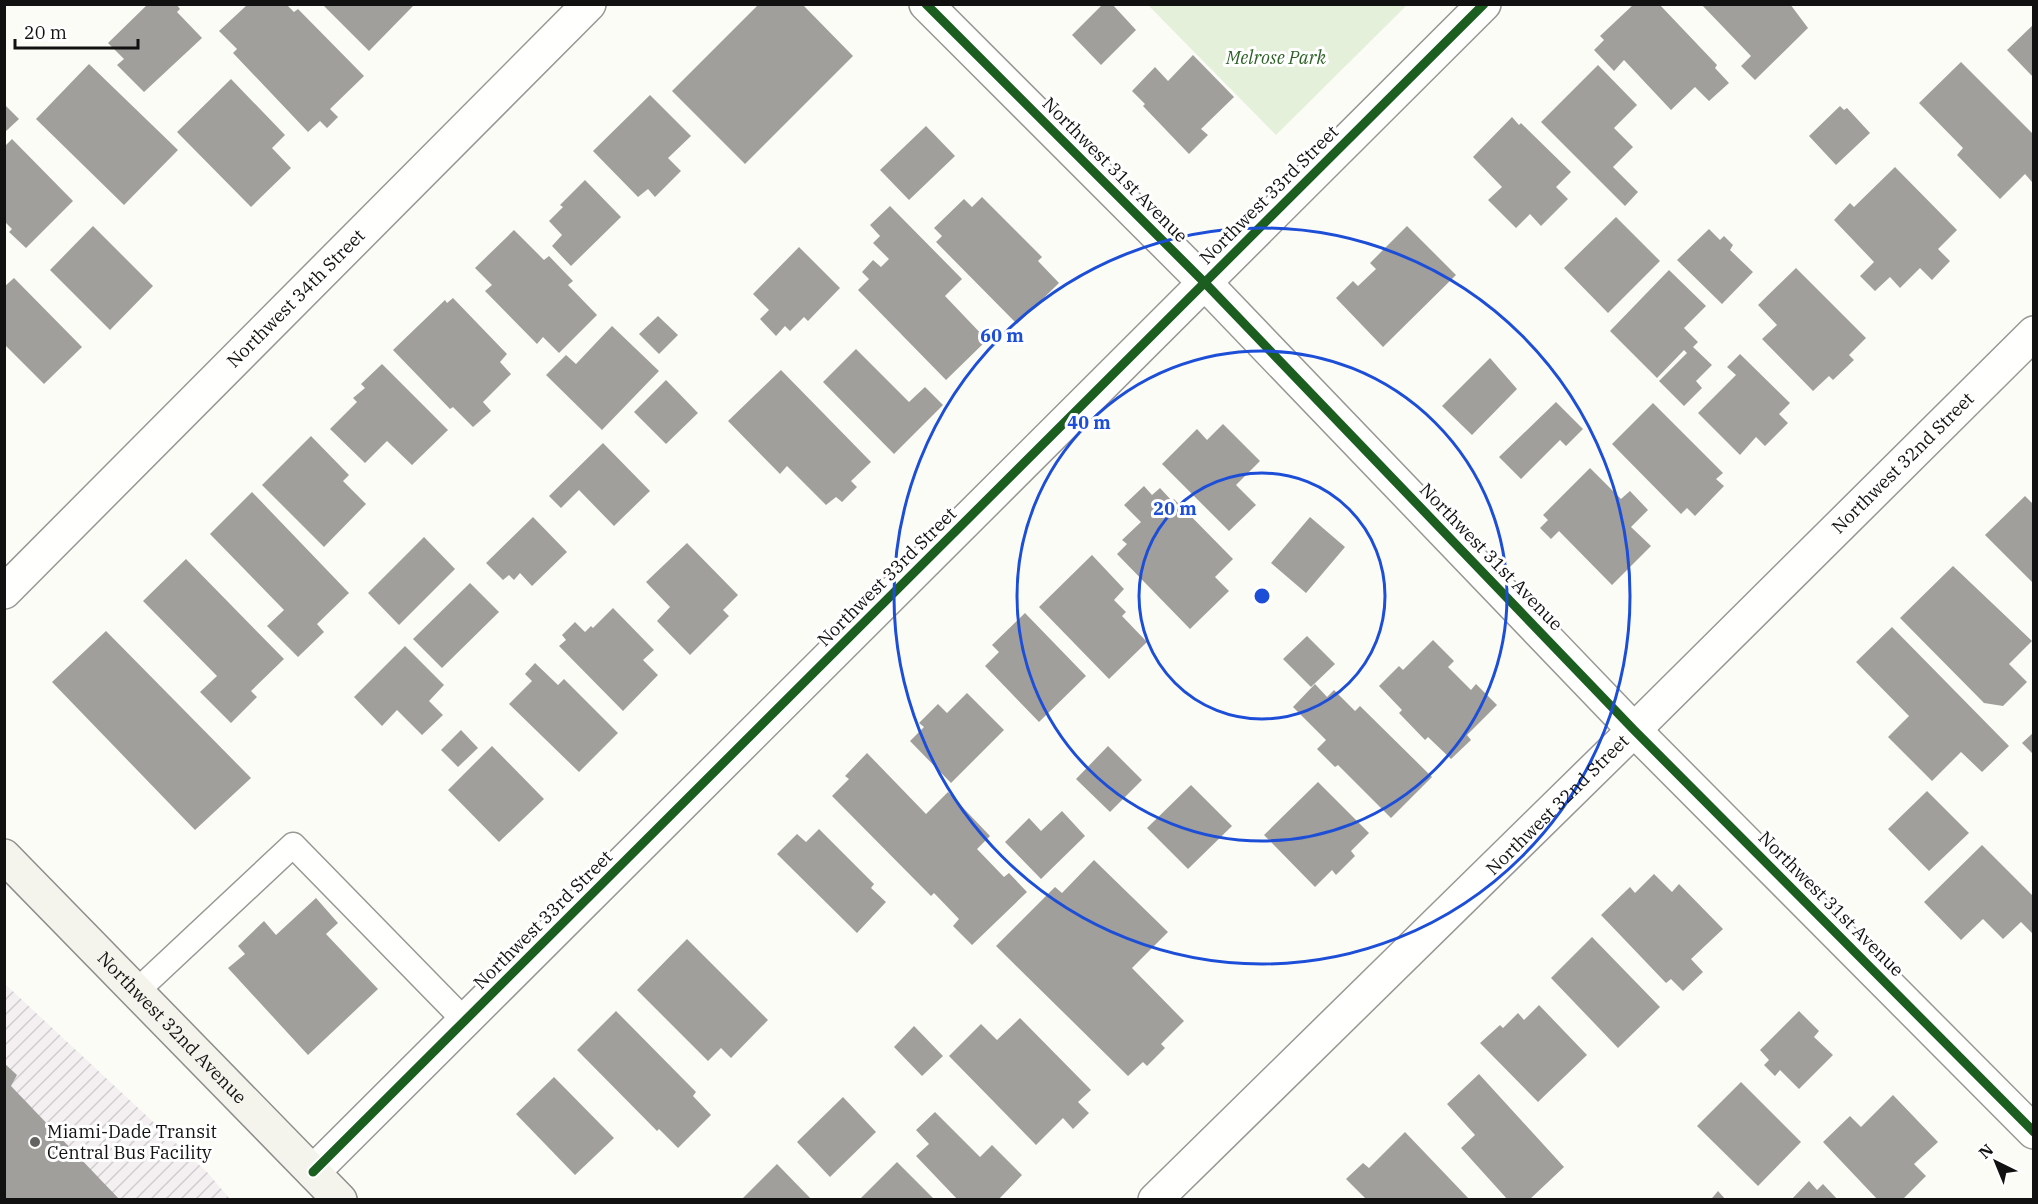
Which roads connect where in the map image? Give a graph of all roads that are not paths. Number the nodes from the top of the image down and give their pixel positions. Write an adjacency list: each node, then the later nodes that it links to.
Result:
1 (589, 4): 6 (street, Northwest 34th Street)
2 (926, 4): 4 (street, Northwest 31st Avenue)
3 (1484, 4): 4 (street, Northwest 33rd Street)
4 (1205, 283): 7 (street, Northwest 31st Avenue); 10 (street, Northwest 33rd Street)
5 (2034, 333): 7 (street, Northwest 32nd Street)
6 (4, 592)
7 (1634, 730): 11 (street, Northwest 31st Avenue); 14 (street, Northwest 32nd Street)
8 (4, 856): 9 (main road, Northwest 32nd Avenue)
9 (137, 991): 10 (lane); 12 (main road, Northwest 32nd Avenue)
10 (465, 1021): 12 (street, Northwest 33rd Street)
11 (2034, 1132)
12 (313, 1173): 13 (main road, Northwest 32nd Avenue)
13 (340, 1200)
14 (1155, 1200)

